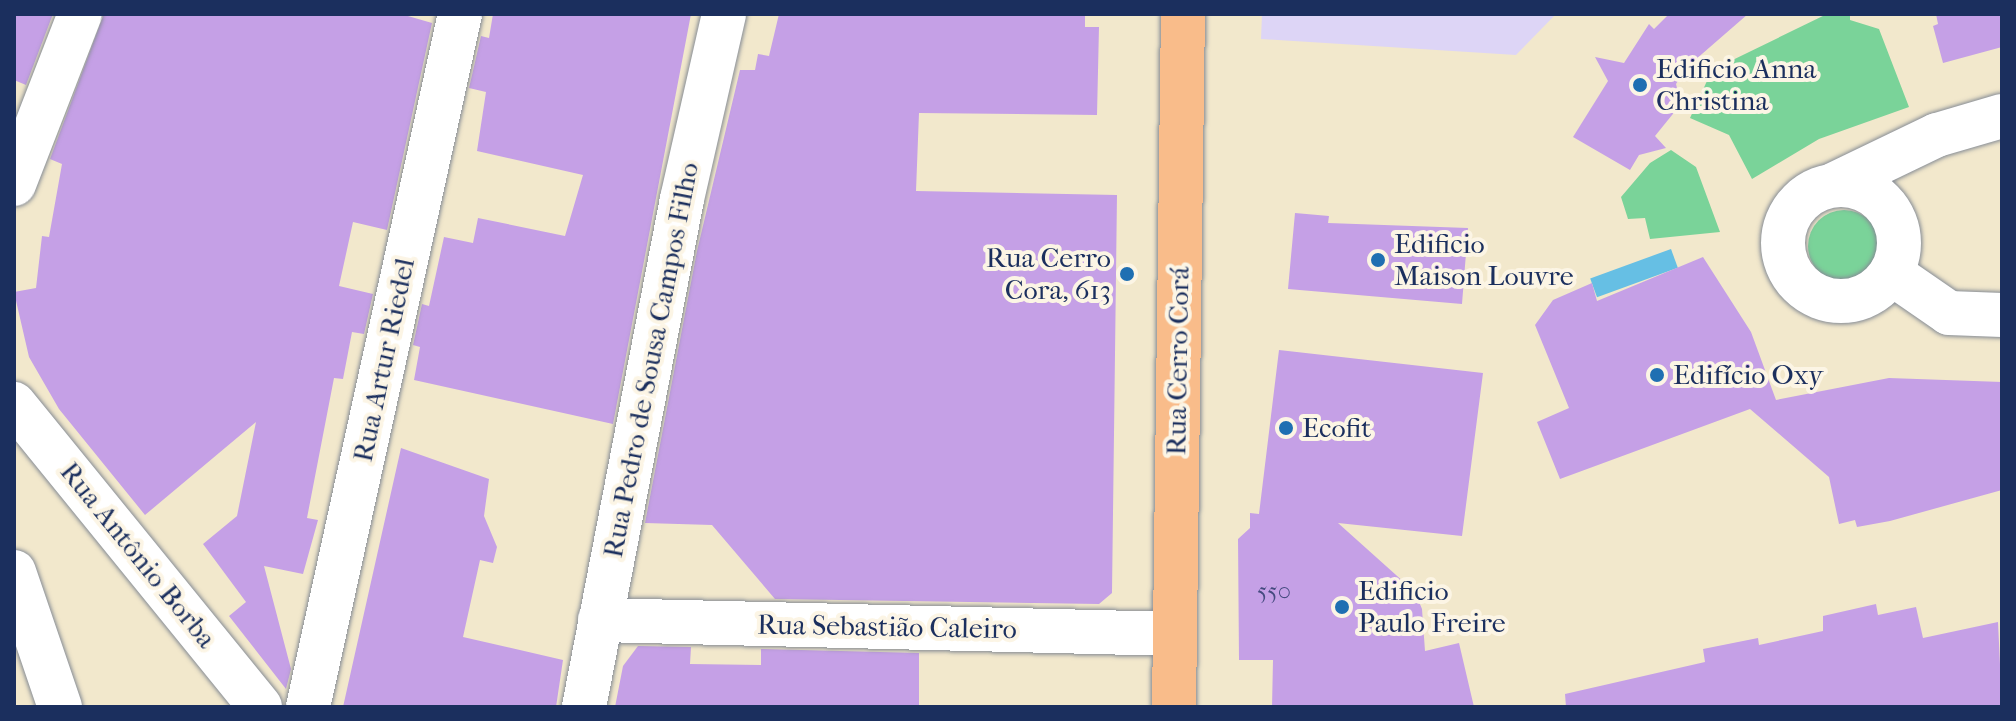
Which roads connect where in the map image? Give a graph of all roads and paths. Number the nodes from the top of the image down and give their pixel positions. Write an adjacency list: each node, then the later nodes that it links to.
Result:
1 (80, 14): 7 (street)
2 (460, 14): 18 (street, Rua Artur Riedel)
3 (724, 14): 14 (street, Rua Pedro de Sousa Campos Filho)
4 (1183, 14): 15 (main road, Rua Cerro Corá)
5 (2002, 116): 6 (street)
6 (1937, 135): 8 (street); 9 (street)
7 (14, 184)
8 (1835, 184): 9 (street); 10 (street)
9 (1888, 209): 10 (street)
10 (1891, 273): 11 (street)
11 (2002, 315)
12 (14, 404): 17 (street, Rua Antônio Borba)
13 (14, 572): 16 (street)
14 (600, 620): 15 (street, Rua Sebastião Caleiro); 19 (street, Rua Pedro de Sousa Campos Filho)
15 (1175, 634): 20 (main road, Rua Cerro Corá)
16 (60, 707)
17 (260, 707)
18 (308, 707)
19 (584, 707)
20 (1174, 707)

